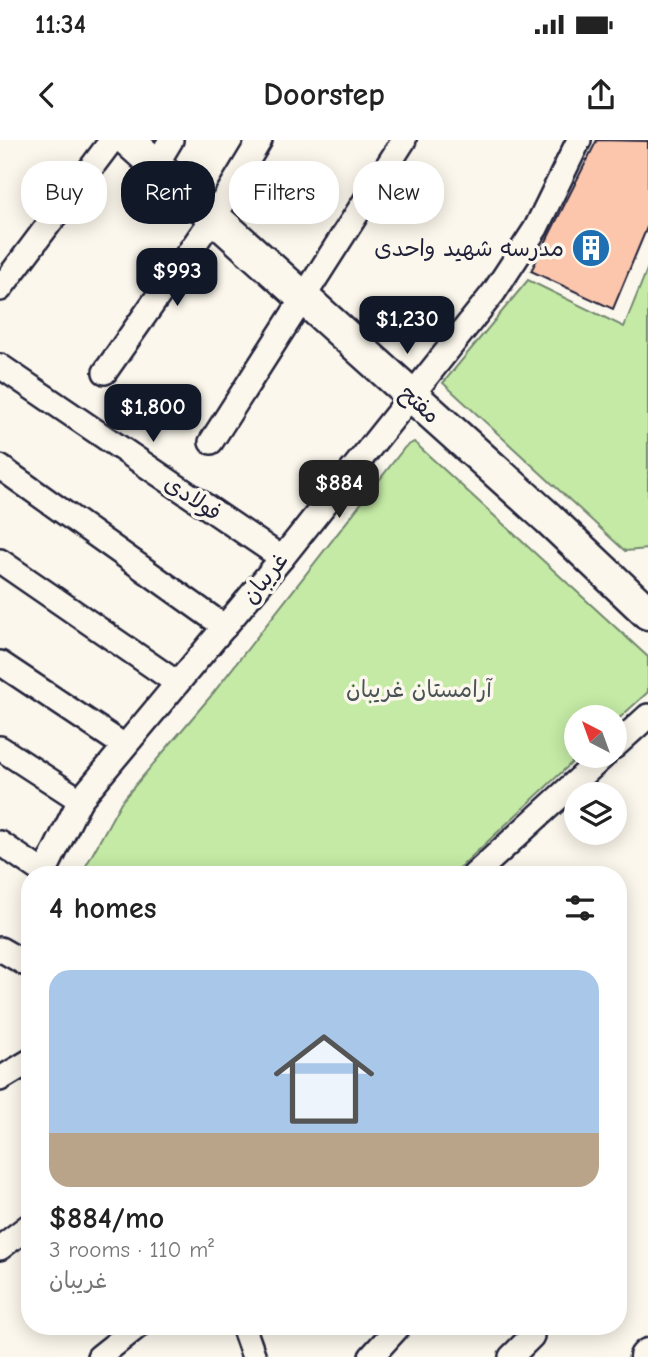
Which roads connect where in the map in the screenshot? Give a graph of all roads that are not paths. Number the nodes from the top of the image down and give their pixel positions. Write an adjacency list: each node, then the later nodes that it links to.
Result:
1 (112, 140): 10 (street)
2 (128, 140): 6 (main road, مفتح)
3 (260, 140): 7 (street)
4 (404, 140): 11 (street)
5 (579, 140): 14 (street, غریبان)
6 (163, 153)
7 (215, 215)
8 (215, 220): 11 (main road, مفتح)
9 (209, 224): 13 (street)
10 (0, 289)
11 (304, 299): 14 (main road, مفتح); 15 (street)
12 (0, 366): 17 (street, فولادی)
13 (105, 372)
14 (410, 394): 17 (street, غریبان); 19 (main road, مفتح)
15 (211, 442)
16 (0, 467): 20 (street)
17 (282, 558): 20 (street, غریبان)
18 (0, 561): 22 (street)
19 (646, 608)
20 (225, 627): 22 (street, غریبان)
21 (0, 663): 25 (street)
22 (177, 683): 25 (street, غریبان)
23 (648, 716): 24 (street)
24 (627, 735)
25 (123, 745): 28 (street, غریبان)
26 (0, 748): 28 (street)
27 (591, 768): 32 (street)
28 (80, 800): 31 (street, غریبان)
29 (0, 843): 30 (street)
30 (32, 866)
31 (47, 866)
32 (484, 866)
33 (0, 949): 34 (street)
34 (21, 958)
35 (21, 1066): 36 (street)
36 (0, 1079)
37 (21, 1232): 38 (street)
38 (0, 1248)
39 (127, 1335): 43 (street)
40 (246, 1335): 44 (street)
41 (391, 1335): 45 (street)
42 (532, 1336): 46 (street)
43 (99, 1357)
44 (254, 1357)
45 (371, 1357)
46 (511, 1357)

